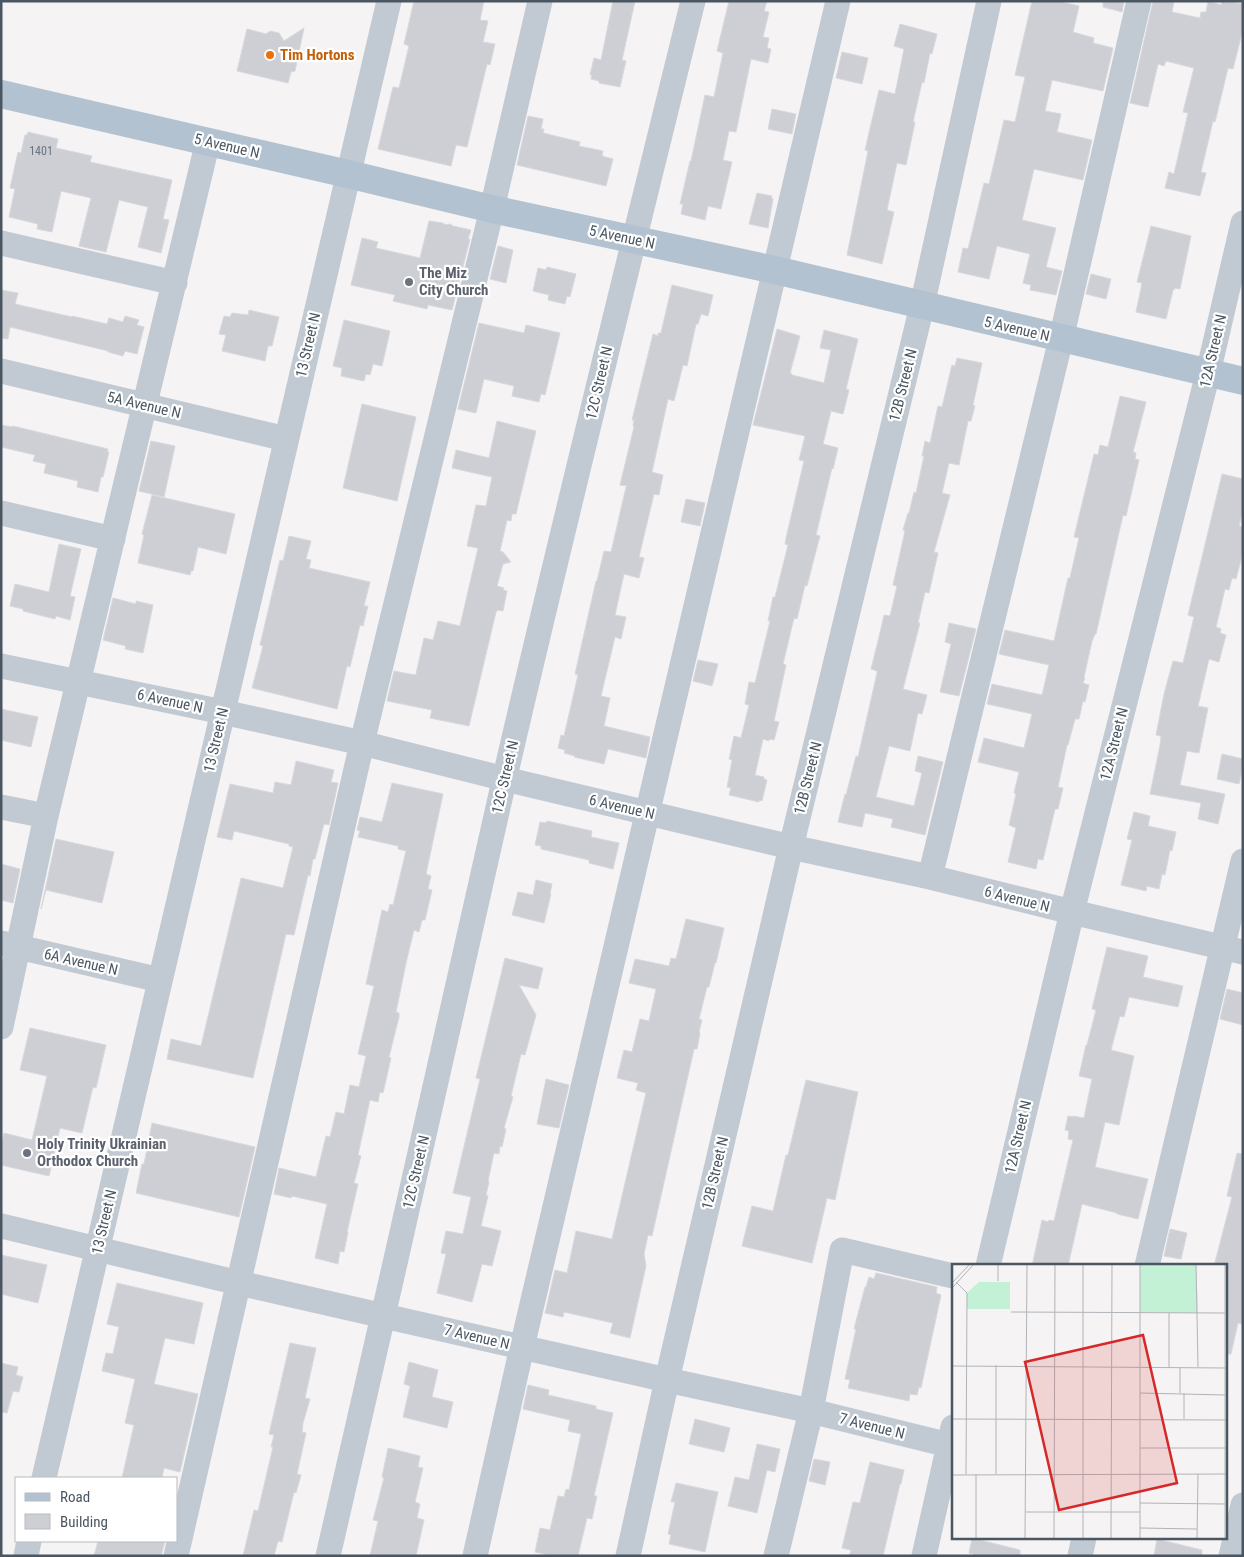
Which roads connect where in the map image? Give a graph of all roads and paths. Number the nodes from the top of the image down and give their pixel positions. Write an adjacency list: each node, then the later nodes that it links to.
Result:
1 (389, 1): 9 (street, 13 Street N)
2 (540, 1): 10 (street)
3 (693, 1): 12 (street, 12C Street N)
4 (838, 1): 14 (street)
5 (989, 1): 16 (street, 12B Street N)
6 (1138, 1): 17 (street)
7 (1, 94): 8 (main road, 5 Avenue N)
8 (208, 141): 9 (main road, 5 Avenue N); 15 (street)
9 (348, 174): 10 (main road, 5 Avenue N); 22 (street, 13 Street N)
10 (492, 209): 12 (main road, 5 Avenue N); 28 (street)
11 (1243, 222): 19 (street, 12A Street N)
12 (634, 239): 14 (main road, 5 Avenue N); 29 (street, 12C Street N)
13 (1, 243): 15 (street)
14 (774, 270): 16 (main road, 5 Avenue N); 31 (street)
15 (175, 283): 21 (street)
16 (922, 306): 17 (main road, 5 Avenue N); 33 (street, 12B Street N)
17 (1061, 339): 19 (main road, 5 Avenue N); 35 (street)
18 (1, 371): 21 (street, 5A Avenue N)
19 (1208, 373): 20 (main road, 5 Avenue N); 36 (street, 12A Street N)
20 (1243, 381)
21 (146, 405): 22 (street, 5A Avenue N); 24 (street)
22 (286, 439): 27 (street, 13 Street N)
23 (1, 513): 24 (street)
24 (113, 539): 26 (street)
25 (1, 666): 26 (street, 6 Avenue N)
26 (78, 682): 27 (street, 6 Avenue N); 32 (street)
27 (223, 712): 28 (street, 6 Avenue N); 39 (street, 13 Street N)
28 (362, 743): 29 (street, 6 Avenue N); 46 (street)
29 (505, 779): 31 (street, 6 Avenue N); 47 (street, 12C Street N)
30 (1, 807): 32 (street)
31 (646, 813): 33 (street, 6 Avenue N); 48 (street)
32 (46, 816): 37 (street)
33 (791, 847): 35 (street, 6 Avenue N); 49 (street, 12B Street N)
34 (1243, 861): 38 (street)
35 (930, 877): 36 (street, 6 Avenue N)
36 (1072, 912): 38 (street, 6 Avenue N); 43 (street, 12A Street N)
37 (10, 945): 39 (street, 6A Avenue N); 40 (street)
38 (1233, 950): 44 (street)
39 (160, 980): 42 (street, 13 Street N)
40 (1, 1028)
41 (1, 1226): 42 (street, 7 Avenue N)
42 (97, 1249): 46 (street, 7 Avenue N); 52 (street, 13 Street N)
43 (988, 1264)
44 (1148, 1264)
45 (952, 1276): 50 (street)
46 (238, 1283): 47 (street, 7 Avenue N); 57 (street)
47 (384, 1316): 48 (street, 7 Avenue N); 58 (street, 12C Street N)
48 (522, 1347): 49 (street, 7 Avenue N); 59 (street)
49 (667, 1380): 50 (street, 7 Avenue N); 60 (street, 12B Street N)
50 (811, 1410): 51 (street, 7 Avenue N); 61 (street)
51 (952, 1440): 62 (street)
52 (44, 1477)
53 (1238, 1512): 64 (street)
54 (1084, 1540): 63 (street)
55 (29, 1542): 56 (street)
56 (26, 1556)
57 (176, 1556)
58 (328, 1556)
59 (475, 1556)
60 (628, 1556)
61 (776, 1556)
62 (924, 1556)
63 (1080, 1556)
64 (1231, 1556)

